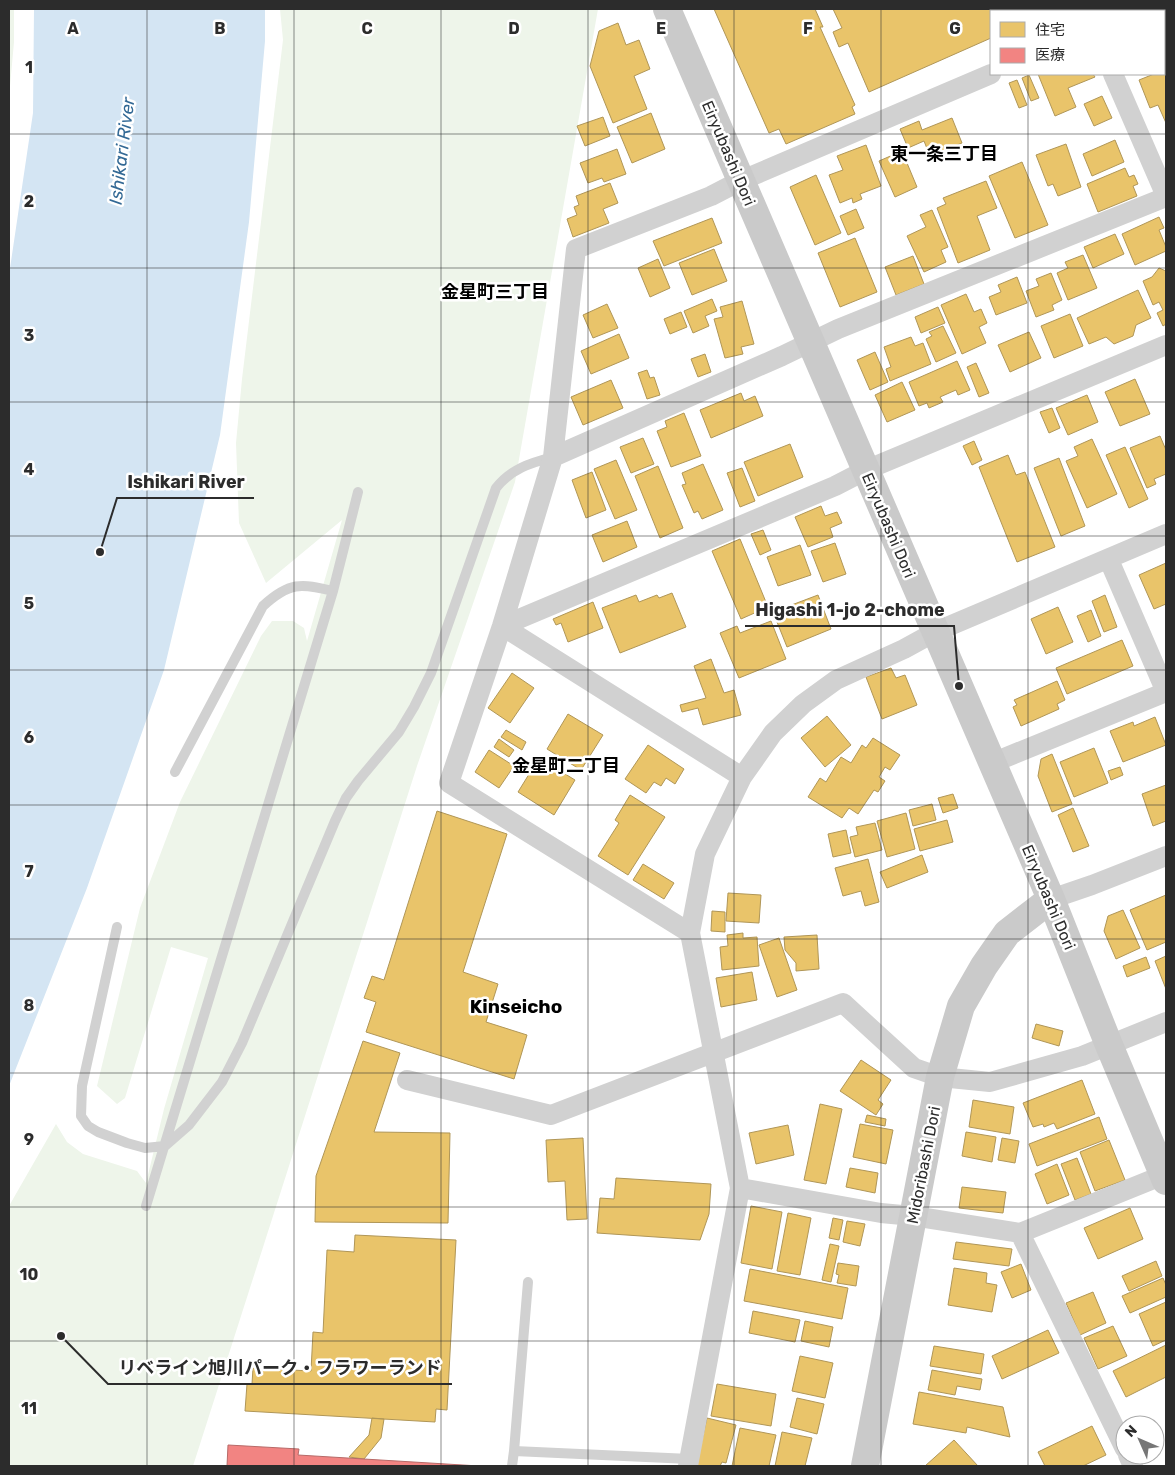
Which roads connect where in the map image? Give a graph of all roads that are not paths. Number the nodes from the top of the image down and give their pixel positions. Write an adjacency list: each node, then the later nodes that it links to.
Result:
1 (666, 9): 4 (street, Eiryubashi Dori)
2 (990, 74): 4 (street)
3 (1113, 75): 5 (street)
4 (740, 181): 6 (street, Eiryubashi Dori); 8 (street)
5 (1166, 196): 6 (street)
6 (810, 341): 8 (street); 9 (street, Eiryubashi Dori)
7 (1166, 345): 9 (street)
8 (552, 457): 14 (street); 29 (lane)
9 (866, 470): 14 (street); 15 (street, Eiryubashi Dori)
10 (358, 492): 13 (lane)
11 (1166, 534): 12 (street)
12 (1108, 560): 15 (street); 16 (street)
13 (333, 591): 18 (lane); 29 (lane)
14 (502, 626): 19 (street); 23 (street)
15 (935, 632): 17 (street, Eiryubashi Dori); 19 (street)
16 (1166, 692): 17 (street)
17 (992, 763): 21 (street, Eiryubashi Dori)
18 (175, 772)
19 (742, 778): 23 (street)
20 (1166, 856): 21 (street)
21 (1051, 899): 25 (street, Eiryubashi Dori); 27 (street, Midoribashi Dori)
22 (117, 927): 29 (lane)
23 (690, 933): 26 (street)
24 (1166, 1022): 25 (street)
25 (1109, 1045): 27 (street); 30 (street, Eiryubashi Dori)
26 (714, 1052): 27 (street); 28 (street); 31 (street)
27 (940, 1077): 33 (street, Midoribashi Dori)
28 (407, 1080)
29 (164, 1146): 32 (lane)
30 (1165, 1177): 34 (street)
31 (740, 1188): 33 (street); 39 (street)
32 (146, 1206)
33 (914, 1216): 34 (street); 42 (street, Midoribashi Dori)
34 (1020, 1233): 36 (street)
35 (528, 1282): 37 (lane)
36 (1115, 1428)
37 (514, 1451): 38 (lane); 40 (lane)
38 (589, 1455): 39 (lane); 41 (lane)
39 (689, 1462)
40 (512, 1466)
41 (588, 1466)
42 (865, 1466)

